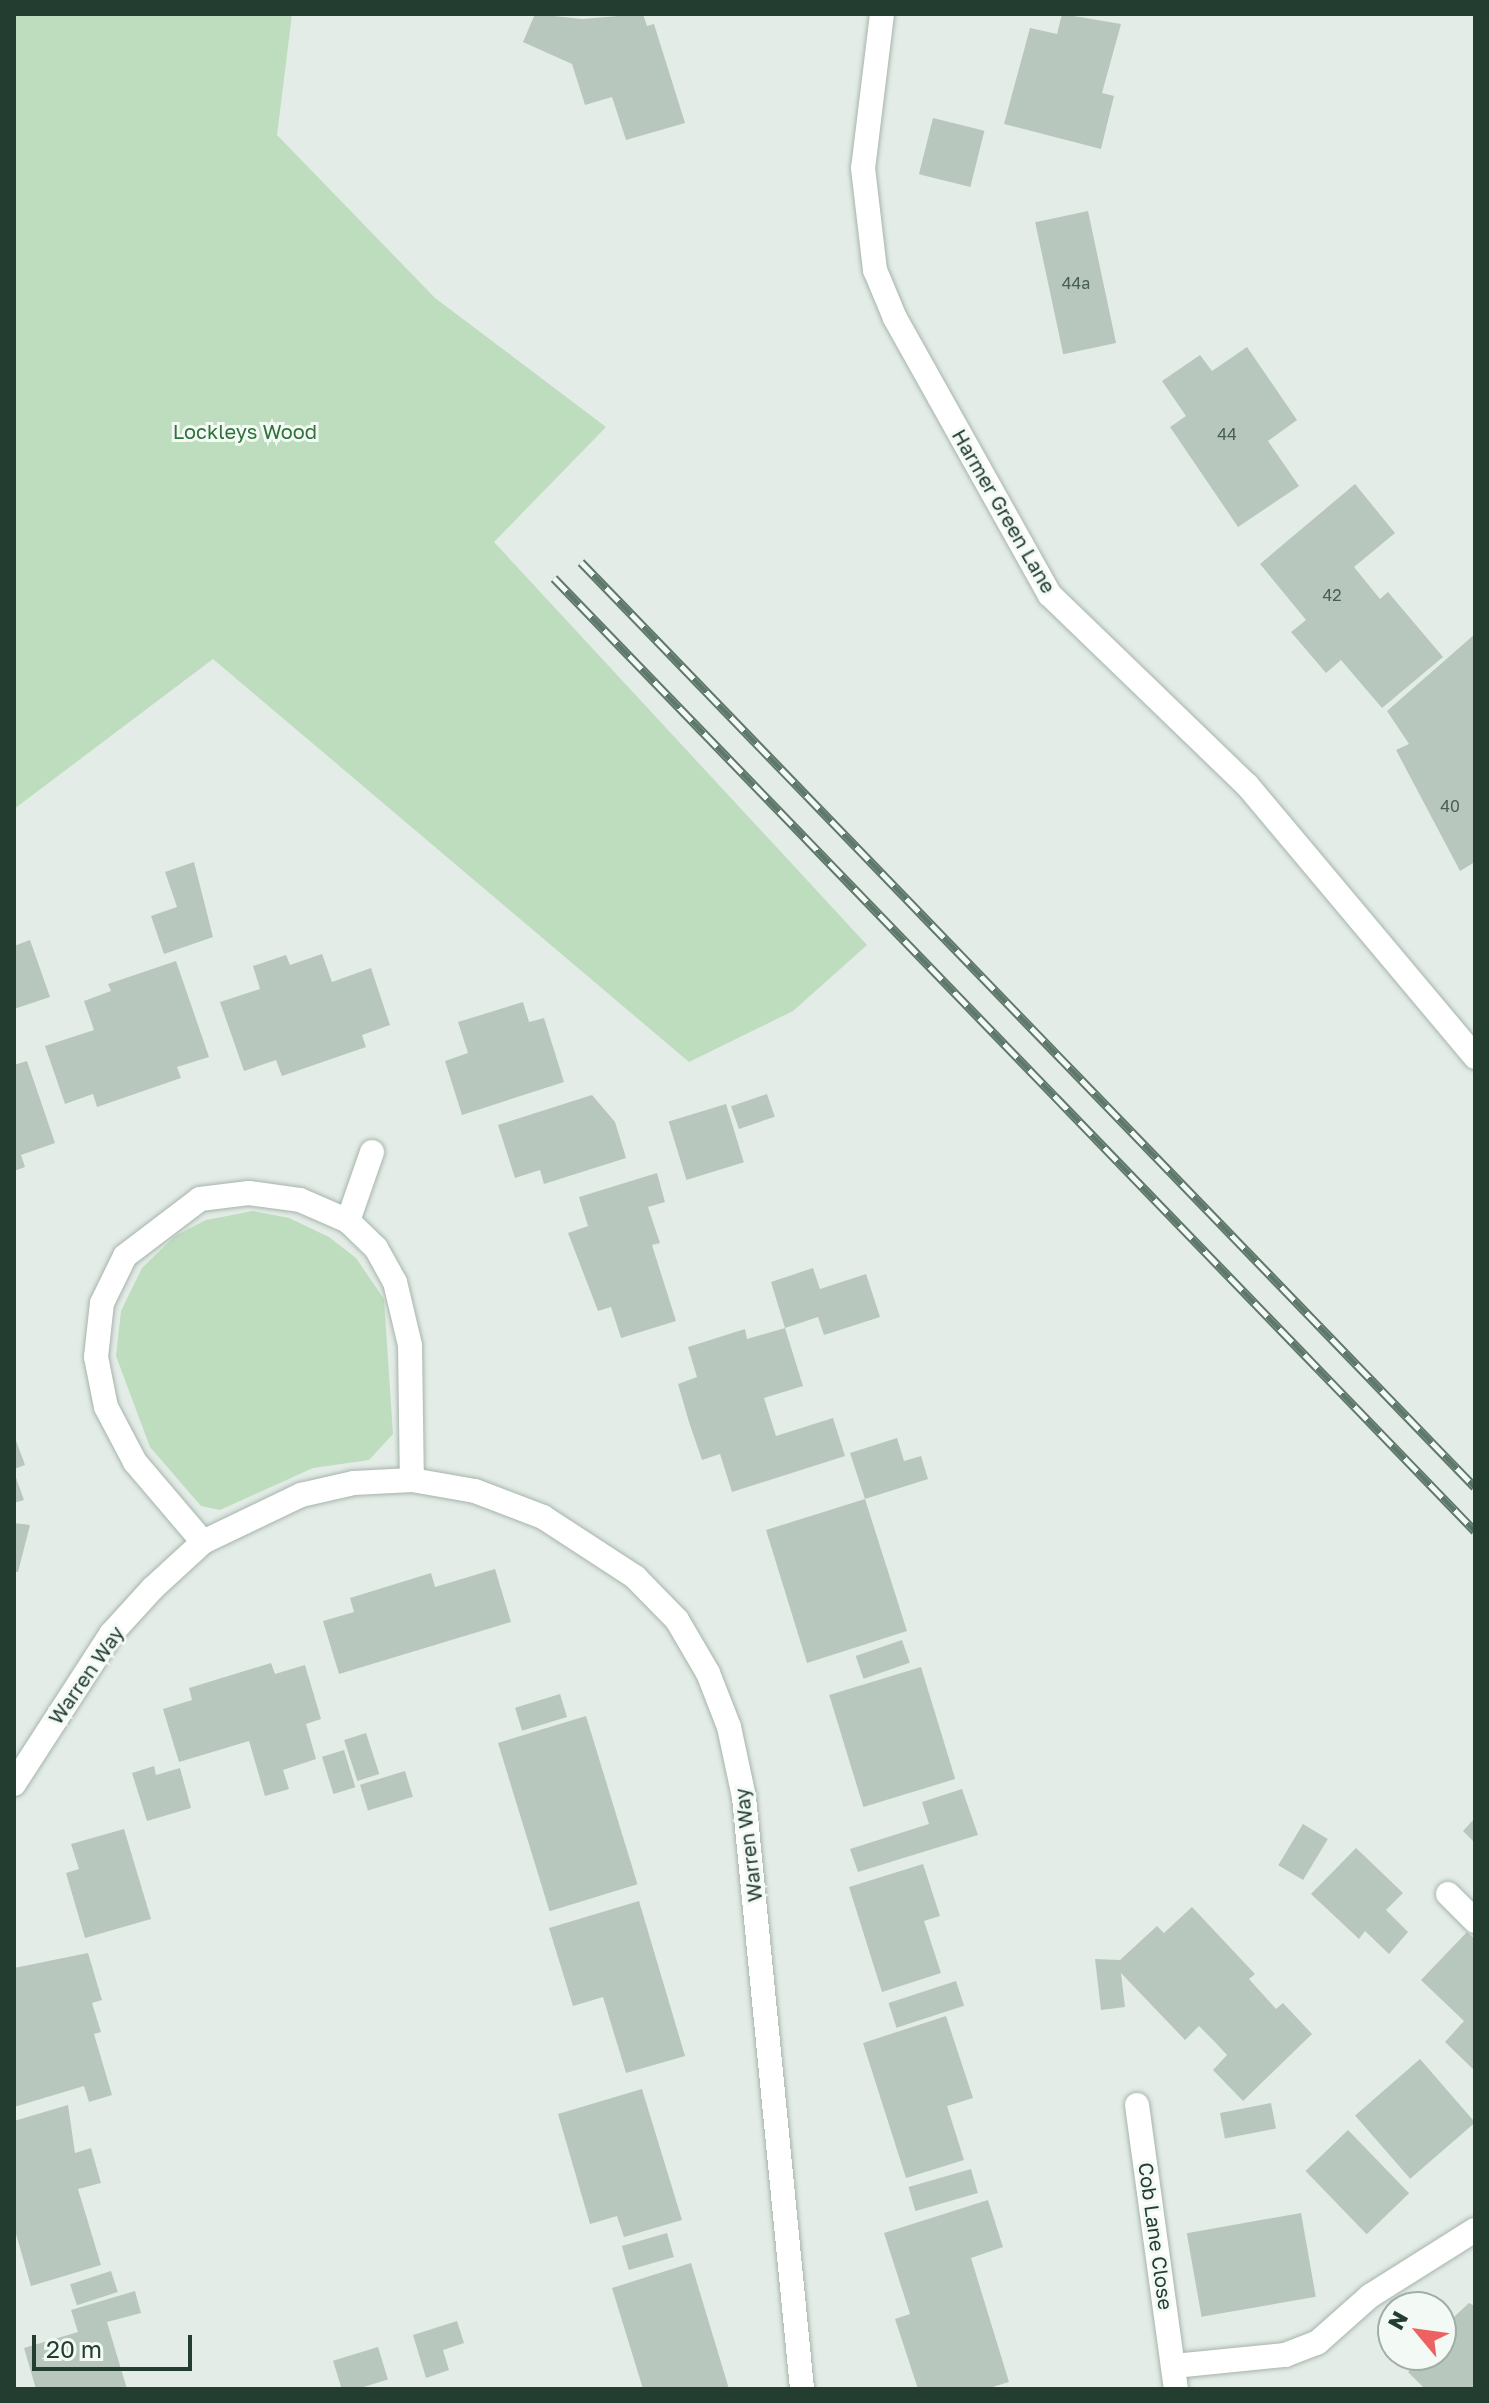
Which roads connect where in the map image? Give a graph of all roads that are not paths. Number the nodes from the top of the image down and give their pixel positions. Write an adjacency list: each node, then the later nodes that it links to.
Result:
1 (882, 14): 2 (street, Harmer Green Lane)
2 (1475, 1057)
3 (372, 1152): 4 (street)
4 (348, 1221): 5 (street); 6 (street)
5 (412, 1480): 6 (street, Warren Way); 13 (street, Warren Way)
6 (203, 1542): 7 (street, Warren Way)
7 (14, 1784)
8 (1448, 1894): 9 (street)
9 (1475, 1921)
10 (1137, 2105): 12 (street, Cob Lane Close)
11 (1475, 2230): 12 (street, Cob Lane Close)
12 (1175, 2378)
13 (802, 2389)

